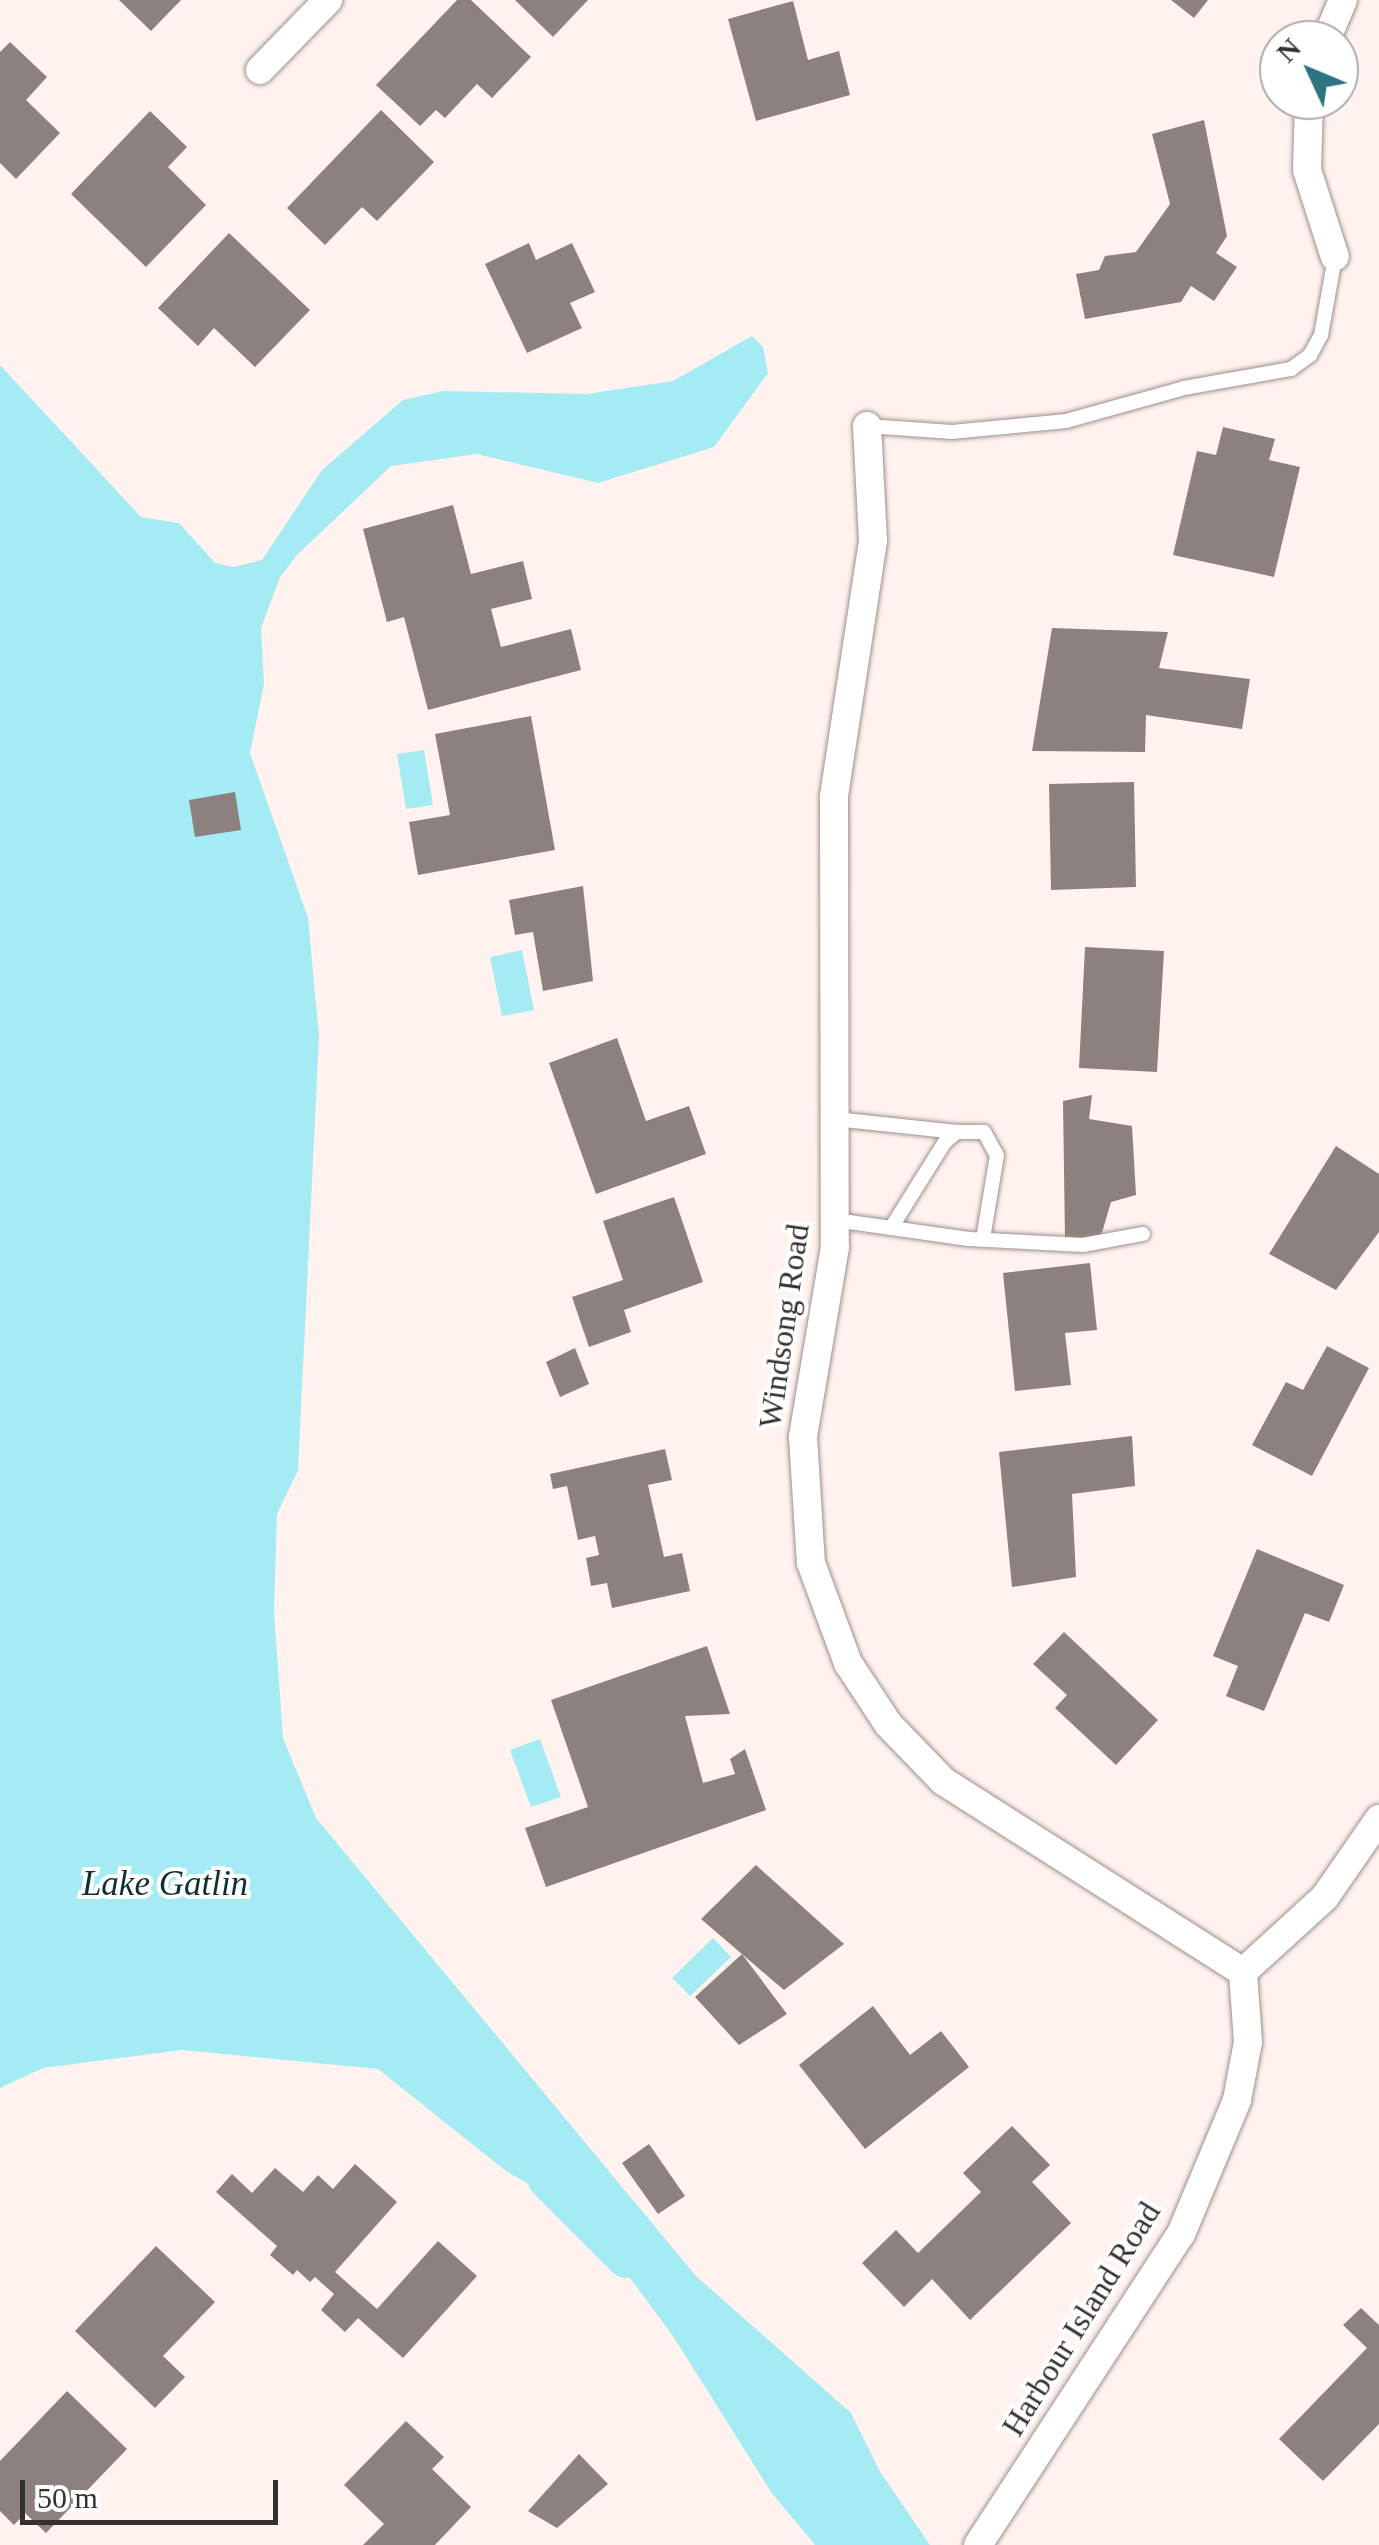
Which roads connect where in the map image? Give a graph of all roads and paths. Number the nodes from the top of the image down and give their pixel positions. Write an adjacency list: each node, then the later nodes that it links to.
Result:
1 (328, 0): 2 (street)
2 (260, 70)
3 (1308, 120): 4 (street)
4 (1335, 257): 5 (lane)
5 (867, 426): 6 (street, Windsong Road)
6 (835, 1119): 7 (lane); 8 (street, Windsong Road)
7 (957, 1132): 9 (lane); 11 (lane)
8 (835, 1220): 9 (lane); 13 (street, Windsong Road)
9 (890, 1228): 11 (lane)
10 (1142, 1234): 11 (lane)
11 (983, 1239)
12 (1379, 1819): 13 (street)
13 (1243, 1972): 14 (street, Harbour Island Road)
14 (978, 2545)

